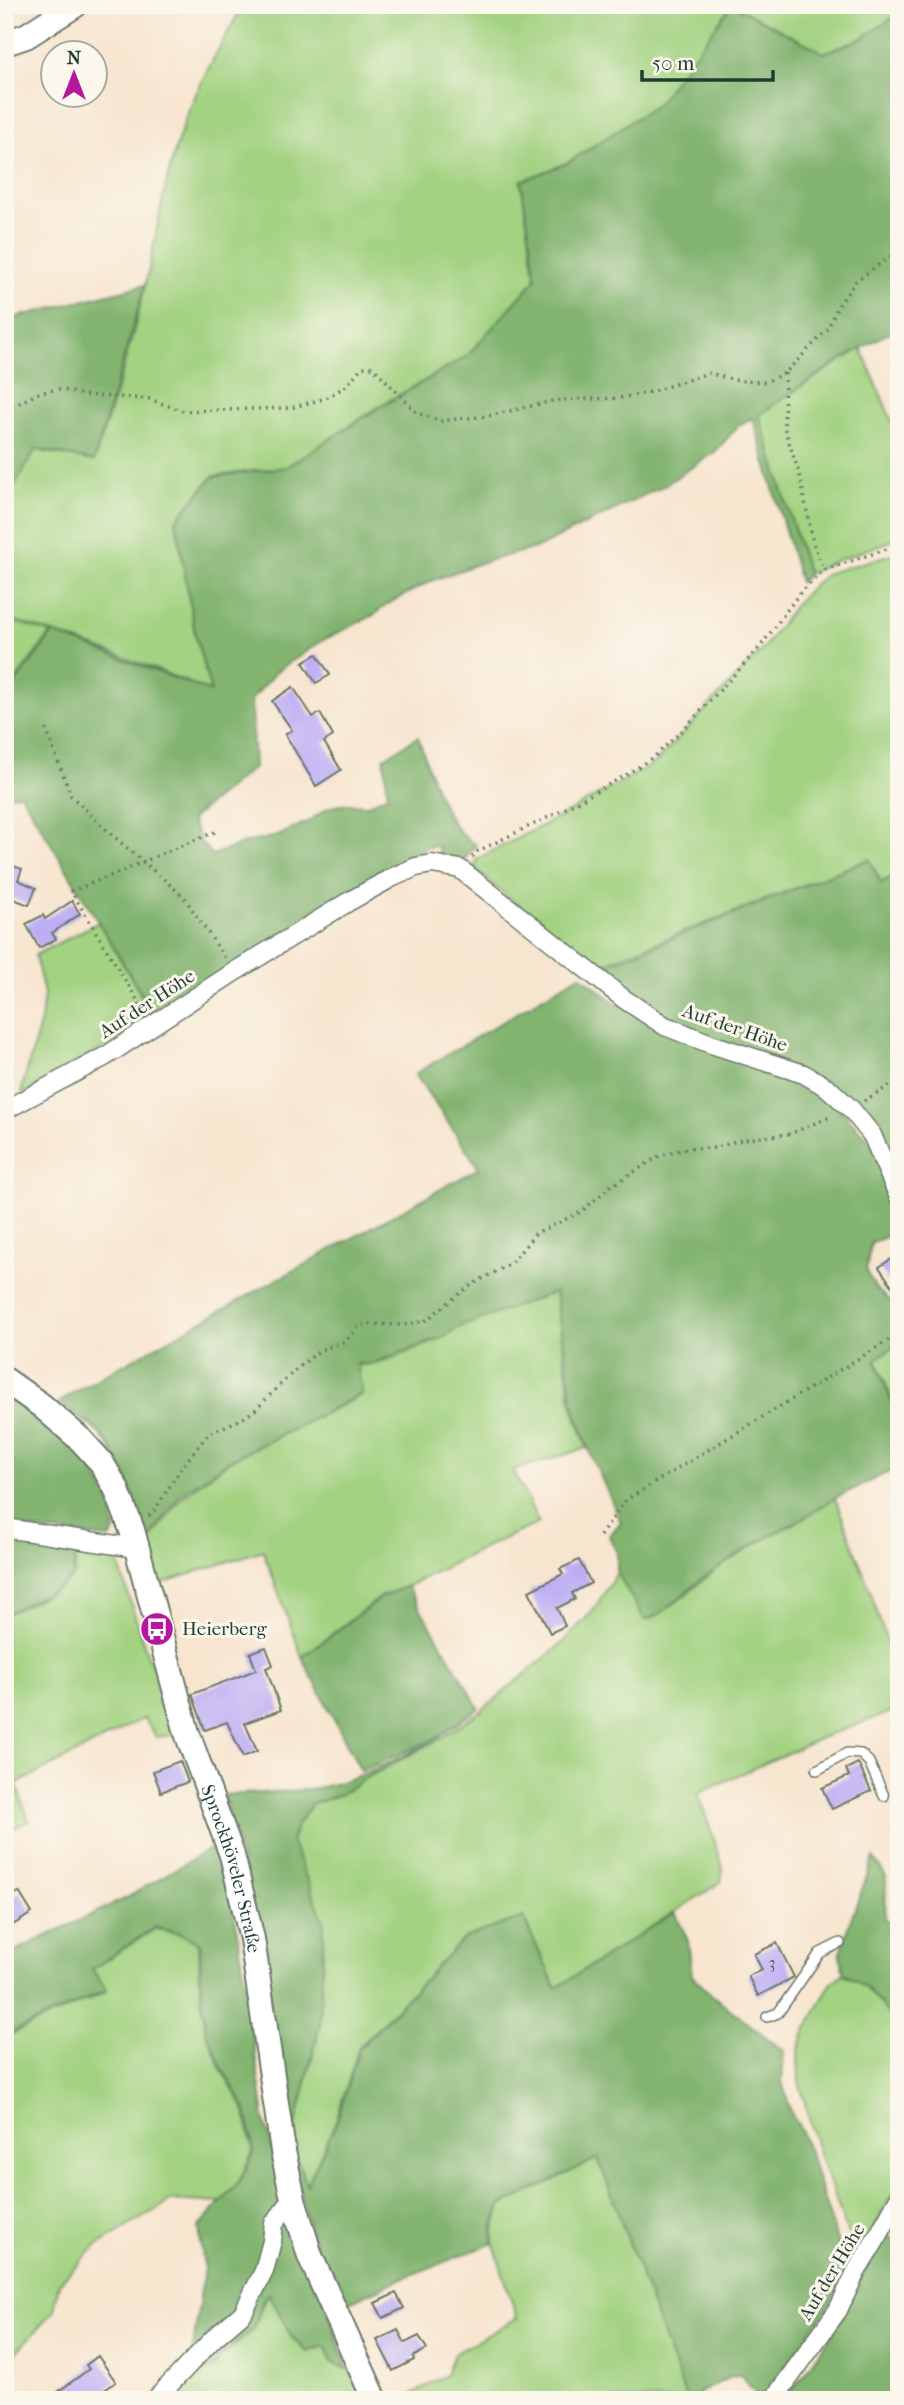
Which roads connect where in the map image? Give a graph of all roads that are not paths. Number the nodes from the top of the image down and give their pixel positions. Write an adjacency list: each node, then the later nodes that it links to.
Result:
1 (75, 5): 2 (street)
2 (5, 43)
3 (5, 1110): 4 (street, Auf der Höhe)
4 (899, 1198)
5 (5, 1380): 7 (street, Sprockhöveler Straße)
6 (5, 1528): 7 (street)
7 (134, 1539): 13 (street, Sprockhöveler Straße)
8 (817, 1770): 9 (lane)
9 (884, 1796)
10 (840, 1943): 11 (lane)
11 (767, 2017)
12 (899, 2198): 16 (street, Auf der Höhe)
13 (293, 2199): 14 (street); 15 (street, Sprockhöveler Straße)
14 (155, 2400)
15 (374, 2400)
16 (773, 2400)

